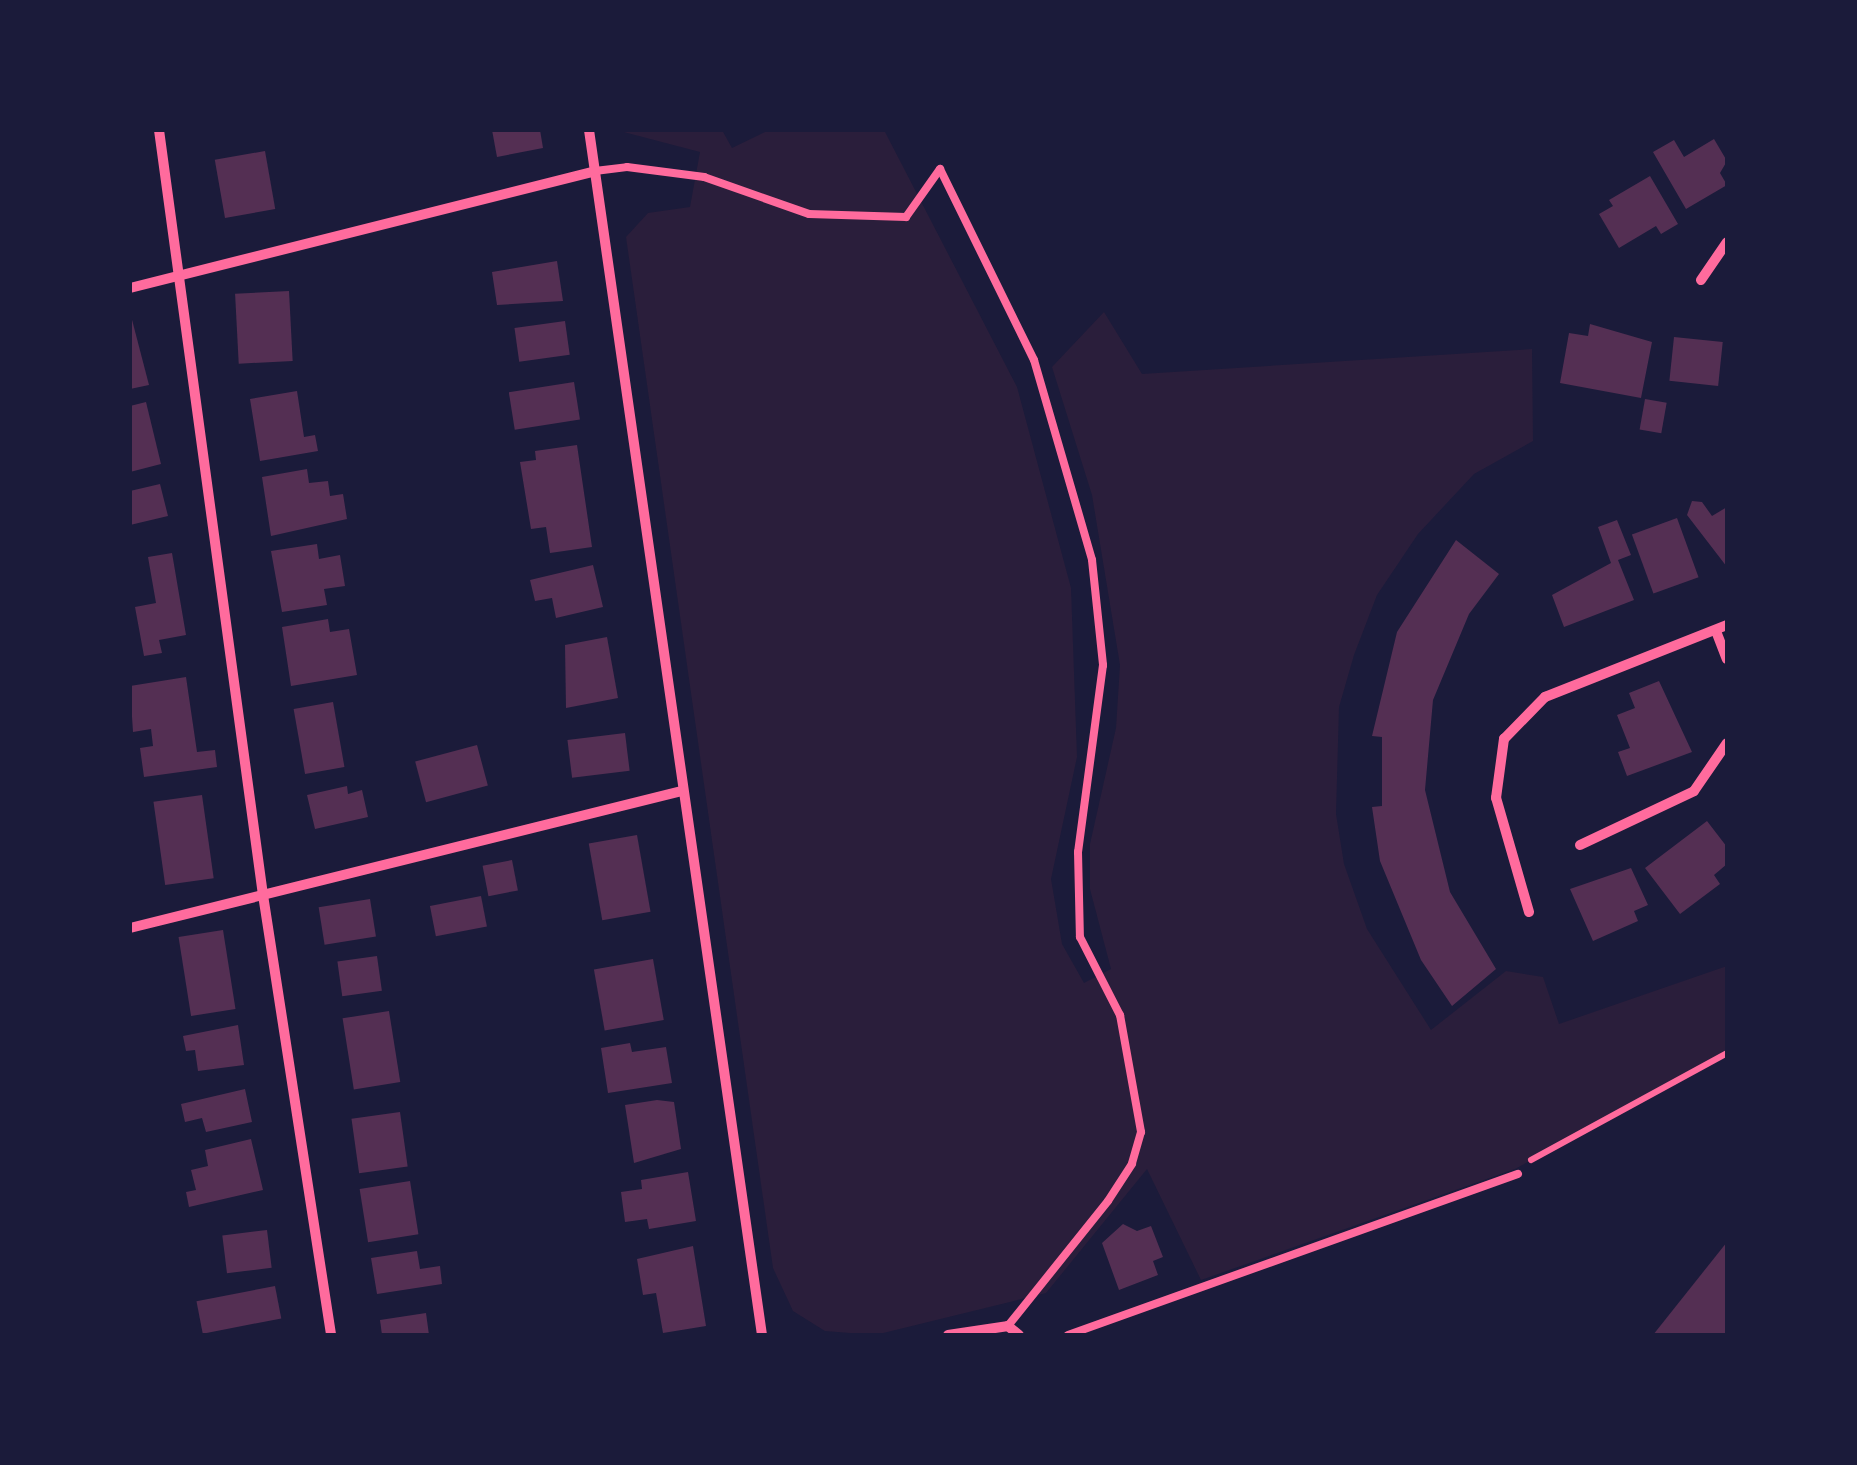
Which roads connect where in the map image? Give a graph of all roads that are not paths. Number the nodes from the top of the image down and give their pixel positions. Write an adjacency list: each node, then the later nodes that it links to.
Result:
1 (159, 130): 5 (street)
2 (590, 130): 3 (street)
3 (595, 171): 5 (street); 11 (street); 17 (lane)
4 (1727, 242): 6 (street)
5 (180, 275): 7 (street); 13 (street)
6 (1701, 280)
7 (130, 288)
8 (1721, 628): 9 (street); 14 (street)
9 (1727, 659)
10 (1727, 743): 12 (street)
11 (682, 791): 13 (street); 19 (street)
12 (1580, 845)
13 (263, 895): 15 (street); 18 (street)
14 (1529, 912)
15 (130, 928)
16 (1518, 1174): 22 (lane)
17 (1008, 1326): 20 (street); 21 (street)
18 (331, 1335)
19 (762, 1335)
20 (948, 1335)
21 (1019, 1335)
22 (1068, 1335)

